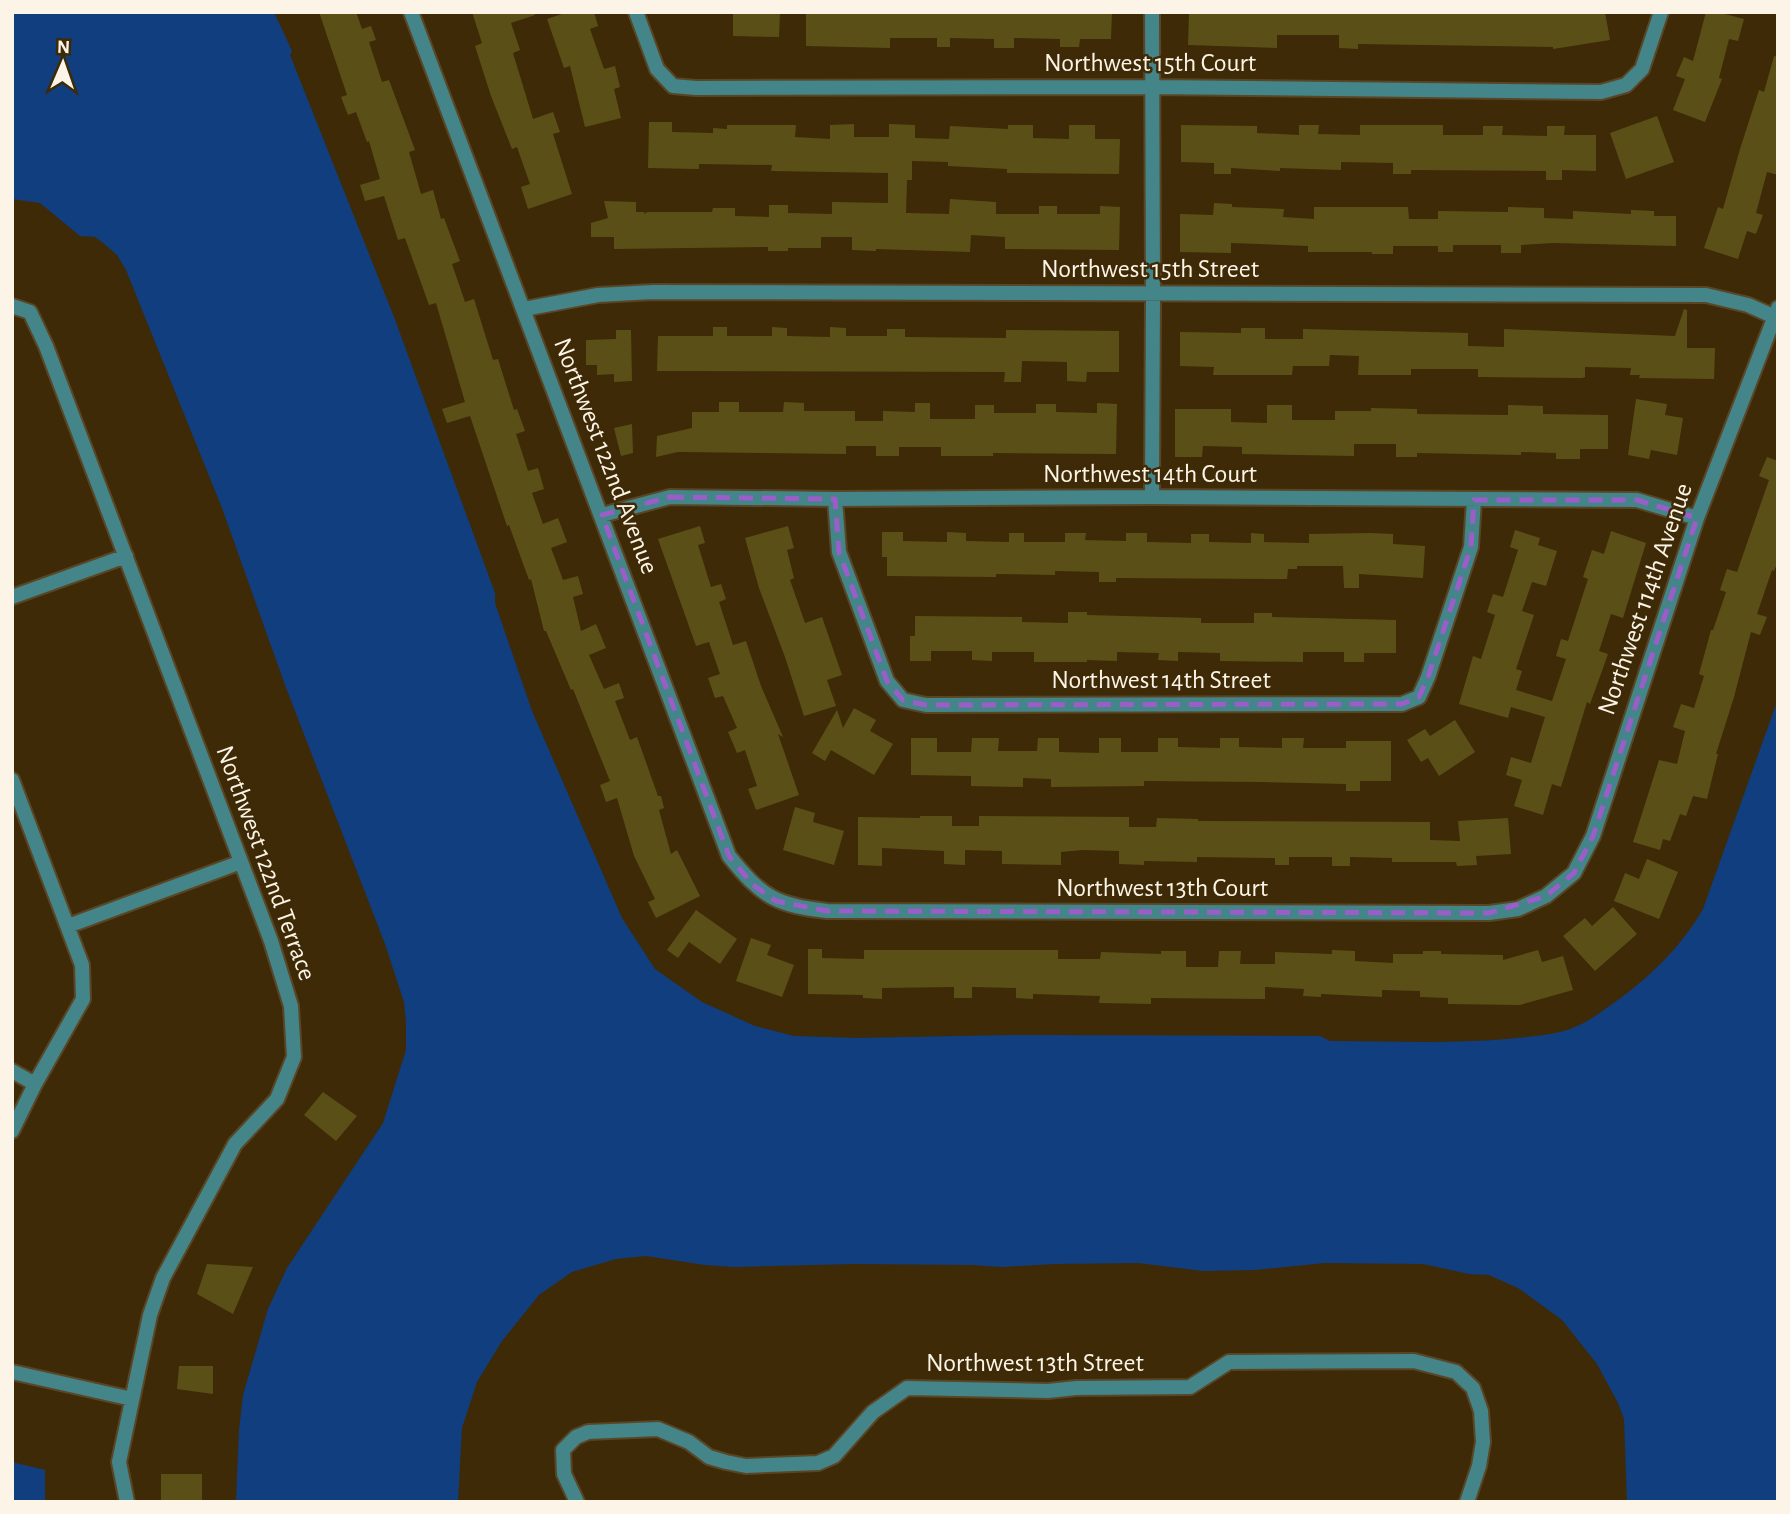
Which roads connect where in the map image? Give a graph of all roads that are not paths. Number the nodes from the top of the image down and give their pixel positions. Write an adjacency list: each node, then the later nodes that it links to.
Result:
1 (411, 12): 8 (street, Northwest 122nd Avenue)
2 (636, 12): 5 (street, Northwest 15th Court)
3 (1152, 12): 5 (street)
4 (1661, 12): 5 (street, Northwest 15th Court)
5 (1152, 87): 6 (street)
6 (1153, 293): 8 (street, Northwest 15th Street); 9 (street, Northwest 15th Street); 10 (street)
7 (12, 306): 15 (street, Northwest 122nd Terrace)
8 (524, 309): 13 (street, Northwest 122nd Avenue)
9 (1776, 312): 14 (street, Northwest 114th Avenue)
10 (1152, 497): 11 (street, Northwest 14th Court); 12 (street, Northwest 14th Court)
11 (835, 499): 12 (street, Northwest 14th Street); 13 (street, Northwest 14th Court)
12 (1474, 500): 14 (street, Northwest 14th Court)
13 (602, 515): 20 (street, Northwest 122nd Avenue)
14 (1697, 518): 19 (street, Northwest 114th Avenue)
15 (126, 556): 16 (street); 18 (street, Northwest 122nd Terrace)
16 (12, 597)
17 (12, 780): 21 (street)
18 (241, 862): 21 (street); 26 (street, Northwest 122nd Terrace)
19 (1546, 896): 20 (street, Northwest 13th Court)
20 (776, 901)
21 (68, 926): 23 (street)
22 (12, 1071): 23 (street)
23 (35, 1084): 24 (street)
24 (12, 1130)
25 (12, 1373): 26 (street)
26 (132, 1398): 27 (street, Northwest 122nd Terrace)
27 (127, 1502)
28 (577, 1502): 29 (street, Northwest 13th Street)
29 (1467, 1502)

